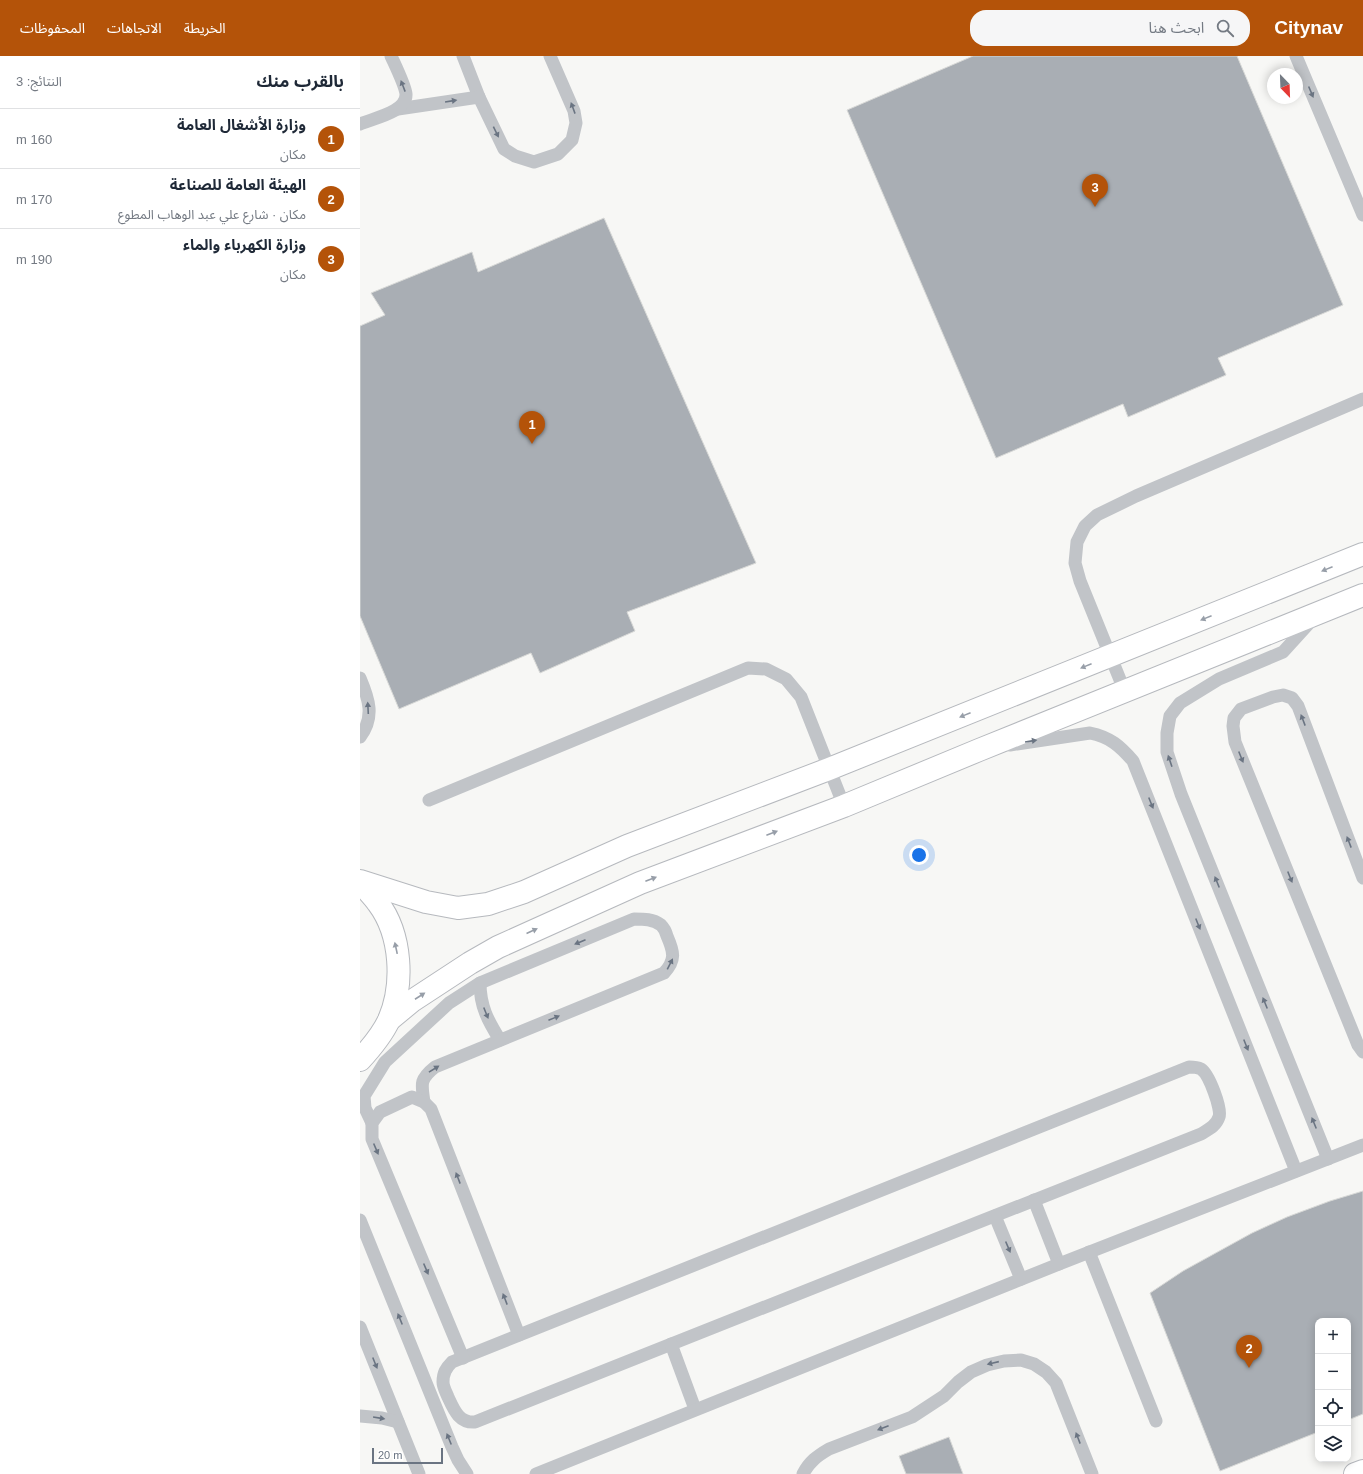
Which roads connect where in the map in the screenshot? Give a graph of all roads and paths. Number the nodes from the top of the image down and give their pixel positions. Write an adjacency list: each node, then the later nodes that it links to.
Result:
1 (392, 56): 6 (lane, one-way to 1)
2 (463, 56): 5 (lane)
3 (550, 56): 5 (lane, one-way to 3)
4 (1296, 56): 8 (lane, one-way to 8)
5 (479, 96): 6 (lane, one-way to 5)
6 (398, 109): 7 (lane)
7 (360, 124)
8 (1363, 214)
9 (1363, 399): 13 (lane)
10 (1363, 554): 13 (street, one-way to 13)
11 (1363, 595): 12 (street)
12 (1318, 614): 15 (street); 31 (lane, one-way to 12)
13 (1110, 656): 15 (lane); 18 (street, one-way to 18)
14 (360, 678): 16 (lane, one-way to 14)
15 (1124, 692): 17 (street)
16 (360, 737)
17 (979, 750): 20 (street); 32 (lane, one-way to 32)
18 (829, 769): 19 (lane); 20 (lane); 22 (street)
19 (428, 800)
20 (844, 806): 24 (street, one-way to 20)
21 (1363, 878): 26 (lane, one-way to 26)
22 (360, 882): 24 (street, one-way to 22)
23 (480, 983): 25 (lane, one-way to 25); 25 (lane, one-way to 23); 29 (lane)
24 (389, 1020): 27 (street)
25 (500, 1040): 28 (lane, one-way to 25)
26 (1363, 1052)
27 (360, 1060)
28 (424, 1102): 29 (lane); 40 (lane, one-way to 28)
29 (372, 1123): 43 (lane, one-way to 43)
30 (1363, 1145): 31 (lane)
31 (1328, 1159): 32 (lane)
32 (1296, 1171): 36 (lane)
33 (1034, 1200): 34 (lane); 37 (lane); 40 (lane)
34 (995, 1216): 38 (lane, one-way to 38); 41 (lane)
35 (360, 1220): 50 (lane, one-way to 35)
36 (1089, 1252): 37 (lane); 46 (lane)
37 (1059, 1264): 38 (lane)
38 (1021, 1279): 44 (lane)
39 (360, 1327): 42 (lane)
40 (519, 1336): 43 (lane)
41 (671, 1344): 43 (lane); 44 (lane)
42 (363, 1348): 47 (lane, one-way to 47)
43 (463, 1358)
44 (695, 1409): 51 (lane)
45 (360, 1416): 47 (lane, one-way to 47)
46 (1156, 1421)
47 (398, 1422): 49 (lane)
48 (1363, 1471): 54 (street)
49 (419, 1474)
50 (467, 1474)
51 (536, 1474)
52 (803, 1474): 53 (lane, one-way to 52)
53 (1092, 1474)
54 (1355, 1474)

